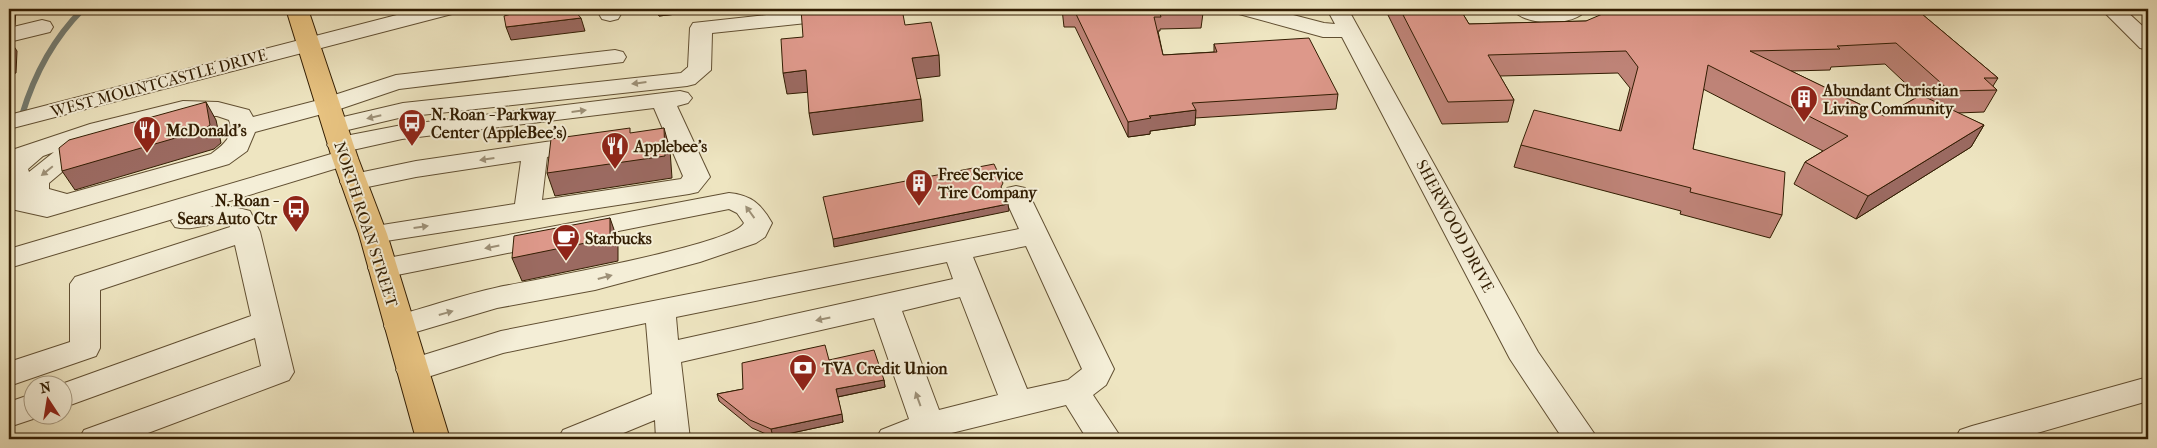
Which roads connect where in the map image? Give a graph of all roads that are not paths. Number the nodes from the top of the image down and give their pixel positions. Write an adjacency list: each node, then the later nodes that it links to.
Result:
1 (297, 9): 14 (main road, NORTH ROAN STREET)
2 (444, 9): 14 (street, WEST MOUNTCASTLE DRIVE)
3 (882, 9): 16 (street)
4 (1248, 9): 10 (street)
5 (1523, 9): 6 (street)
6 (1576, 9)
7 (1762, 9): 8 (street)
8 (1777, 9)
9 (2112, 9): 13 (street)
10 (1340, 15): 59 (street, SHERWOOD DRIVE)
11 (42, 27): 12 (street)
12 (9, 35)
13 (2148, 43)
14 (309, 44): 17 (street, WEST MOUNTCASTLE DRIVE); 23 (main road, NORTH ROAN STREET)
15 (615, 57): 23 (street)
16 (678, 93): 19 (street); 23 (street, one-way to 16); 23 (street, one-way to 23)
17 (9, 122)
18 (99, 129): 21 (street); 21 (street, one-way to 21); 24 (street)
19 (677, 129): 20 (street); 28 (street)
20 (648, 134)
21 (241, 136): 23 (street); 24 (street)
22 (611, 140): 25 (street)
23 (340, 143): 25 (street, one-way to 23); 30 (main road, NORTH ROAN STREET); 33 (street)
24 (33, 152): 26 (street)
25 (535, 152): 28 (street)
26 (9, 159)
27 (1016, 194): 31 (street)
28 (527, 212): 30 (street, one-way to 28)
29 (246, 232): 35 (street); 39 (street); 41 (street)
30 (373, 234): 34 (main road, NORTH ROAN STREET)
31 (1035, 234): 32 (street); 46 (street)
32 (956, 250): 36 (street); 38 (street)
33 (9, 259)
34 (382, 268): 40 (main road, NORTH ROAN STREET); 40 (street, one-way to 34)
35 (9, 274)
36 (970, 285): 37 (street); 49 (street)
37 (885, 305): 42 (street, one-way to 42); 52 (street, one-way to 37)
38 (660, 310): 42 (street); 43 (street)
39 (268, 322): 47 (street); 53 (street)
40 (399, 326): 43 (main road, NORTH ROAN STREET)
41 (85, 348): 44 (street); 47 (street)
42 (664, 355): 48 (street)
43 (412, 370): 54 (main road, NORTH ROAN STREET)
44 (9, 374)
45 (2148, 389): 60 (street)
46 (1073, 390): 49 (street); 58 (street)
47 (75, 391)
48 (669, 402): 55 (street); 56 (street)
49 (1017, 403): 52 (street)
50 (22, 410): 51 (street)
51 (9, 415)
52 (928, 425): 57 (street)
53 (96, 439)
54 (433, 439)
55 (575, 439)
56 (673, 439)
57 (893, 439)
58 (1104, 439)
59 (1581, 439)
60 (1972, 439)

